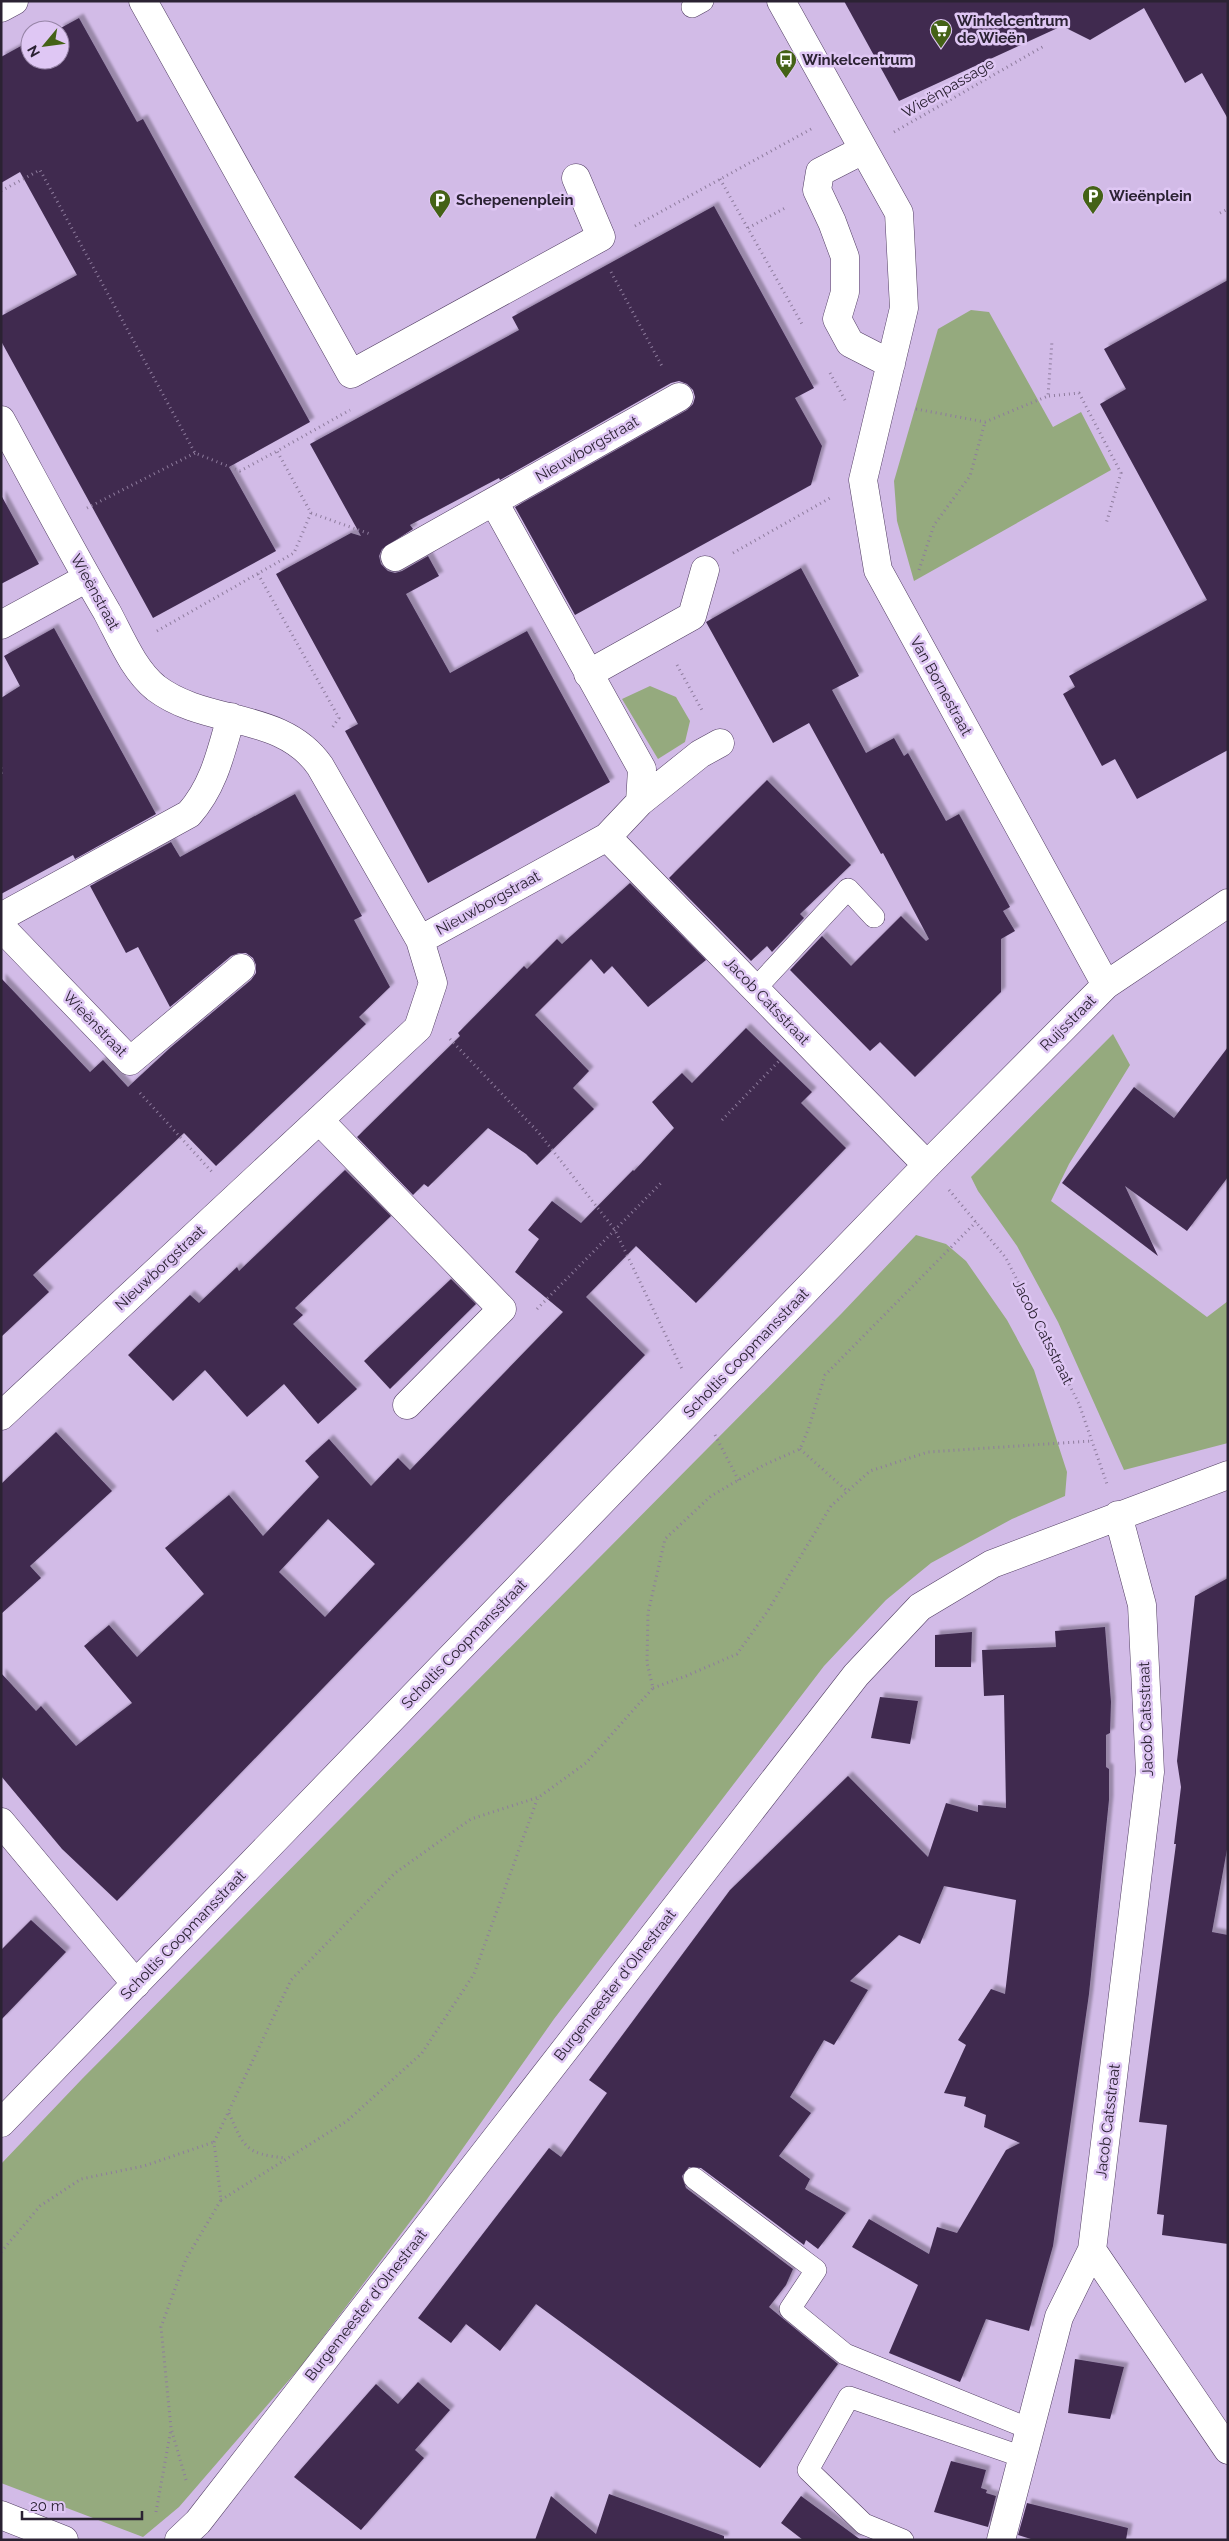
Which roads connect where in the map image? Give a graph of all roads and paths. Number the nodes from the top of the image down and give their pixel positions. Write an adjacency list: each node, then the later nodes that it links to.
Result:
1 (14, 1): 4 (street)
2 (143, 1): 20 (street)
3 (781, 1): 6 (street, Van Bornestraat)
4 (1, 8)
5 (1044, 46): 7 (path, Wieënpassage)
6 (842, 112): 7 (street, Van Bornestraat); 9 (path)
7 (863, 150): 10 (street); 18 (street, Van Bornestraat)
8 (576, 178): 15 (street)
9 (720, 179): 14 (path); 15 (path)
10 (817, 190): 14 (path); 18 (street)
11 (1, 191): 28 (path)
12 (1228, 209): 13 (path)
13 (1220, 213)
14 (748, 228): 16 (path)
15 (598, 239): 20 (street); 22 (path)
16 (803, 326)
17 (1052, 341): 21 (path)
18 (891, 364): 23 (street, Van Bornestraat)
19 (826, 367): 26 (path)
20 (351, 374): 27 (path)
21 (1048, 396): 25 (path); 33 (path)
22 (679, 397): 30 (street, Nieuwborgstraat)
23 (882, 403): 25 (path); 26 (street, Van Bornestraat)
24 (1, 420): 32 (street, Wieënstraat)
25 (986, 422): 38 (path)
26 (871, 447): 29 (street, Van Bornestraat)
27 (277, 451): 28 (path); 31 (path)
28 (195, 453): 32 (path)
29 (863, 480): 35 (path); 38 (street, Van Bornestraat)
30 (494, 502): 34 (street, Nieuwborgstraat); 42 (street)
31 (311, 513): 34 (path); 36 (path)
32 (58, 523): 37 (street, Wieënstraat)
33 (1106, 524)
34 (403, 553)
35 (705, 570): 40 (street)
36 (258, 574): 41 (path); 45 (path)
37 (87, 578): 39 (street); 41 (street, Wieënstraat)
38 (903, 616): 56 (street, Van Bornestraat)
39 (1, 625)
40 (660, 634): 42 (street); 44 (path)
41 (127, 648): 43 (street, Wieënstraat)
42 (588, 674): 48 (street)
43 (231, 717): 45 (street, Wieënstraat); 51 (street)
44 (720, 743): 48 (street, Nieuwborgstraat)
45 (313, 756): 54 (street, Wieënstraat)
46 (1, 768): 47 (path)
47 (1, 773)
48 (640, 802): 49 (street, Nieuwborgstraat)
49 (607, 837): 54 (street, Nieuwborgstraat); 57 (street, Jacob Catsstraat)
50 (1228, 903): 56 (street, Ruijsstraat)
51 (1, 917)
52 (874, 917): 57 (lane)
53 (1, 927): 60 (street, Wieënstraat)
54 (420, 940): 58 (street, Nieuwborgstraat)
55 (241, 968): 60 (street, Wieënstraat)
56 (1106, 985): 63 (street, Ruijsstraat)
57 (755, 989): 59 (street, Jacob Catsstraat)
58 (424, 1012): 61 (street, Nieuwborgstraat); 66 (path)
59 (802, 1037): 62 (path); 63 (street, Jacob Catsstraat)
60 (130, 1061): 65 (path)
61 (319, 1120): 65 (street, Nieuwborgstraat); 69 (street)
62 (722, 1120)
63 (927, 1165): 68 (street, Scholtis Coopmansstraat)
64 (661, 1183): 66 (path)
65 (236, 1198): 70 (street, Nieuwborgstraat)
66 (615, 1230): 67 (path); 68 (path)
67 (534, 1312)
68 (698, 1402): 74 (path); 80 (street, Scholtis Coopmansstraat)
69 (407, 1405)
70 (1, 1416)
71 (1092, 1441): 72 (path, Jacob Catsstraat); 75 (path); 76 (path, Jacob Catsstraat)
72 (800, 1449): 74 (path); 75 (path)
73 (1228, 1475): 76 (street, Burgemeester d'Olnestraat)
74 (739, 1481): 77 (path)
75 (847, 1491): 77 (path)
76 (1118, 1515): 87 (street, Jacob Catsstraat); 95 (street, Burgemeester d'Olnestraat)
77 (653, 1688): 78 (path)
78 (539, 1797): 81 (path); 84 (path)
79 (1, 1822): 80 (street)
80 (136, 1984): 82 (street, Scholtis Coopmansstraat)
81 (229, 2113): 83 (path); 84 (path)
82 (1, 2124)
83 (214, 2142): 86 (path); 88 (path)
84 (286, 2158): 86 (path)
85 (694, 2178): 90 (lane)
86 (221, 2200): 89 (path)
87 (1092, 2250): 90 (street, Jacob Catsstraat); 91 (street)
88 (1, 2252)
89 (171, 2428): 94 (path); 95 (path)
90 (1030, 2428): 92 (street, Jacob Catsstraat)
91 (1228, 2450)
92 (1023, 2457): 97 (lane); 98 (street, Jacob Catsstraat)
93 (1, 2516): 96 (street)
94 (154, 2521)
95 (188, 2531)
96 (64, 2540)
97 (903, 2540)
98 (1001, 2540)

